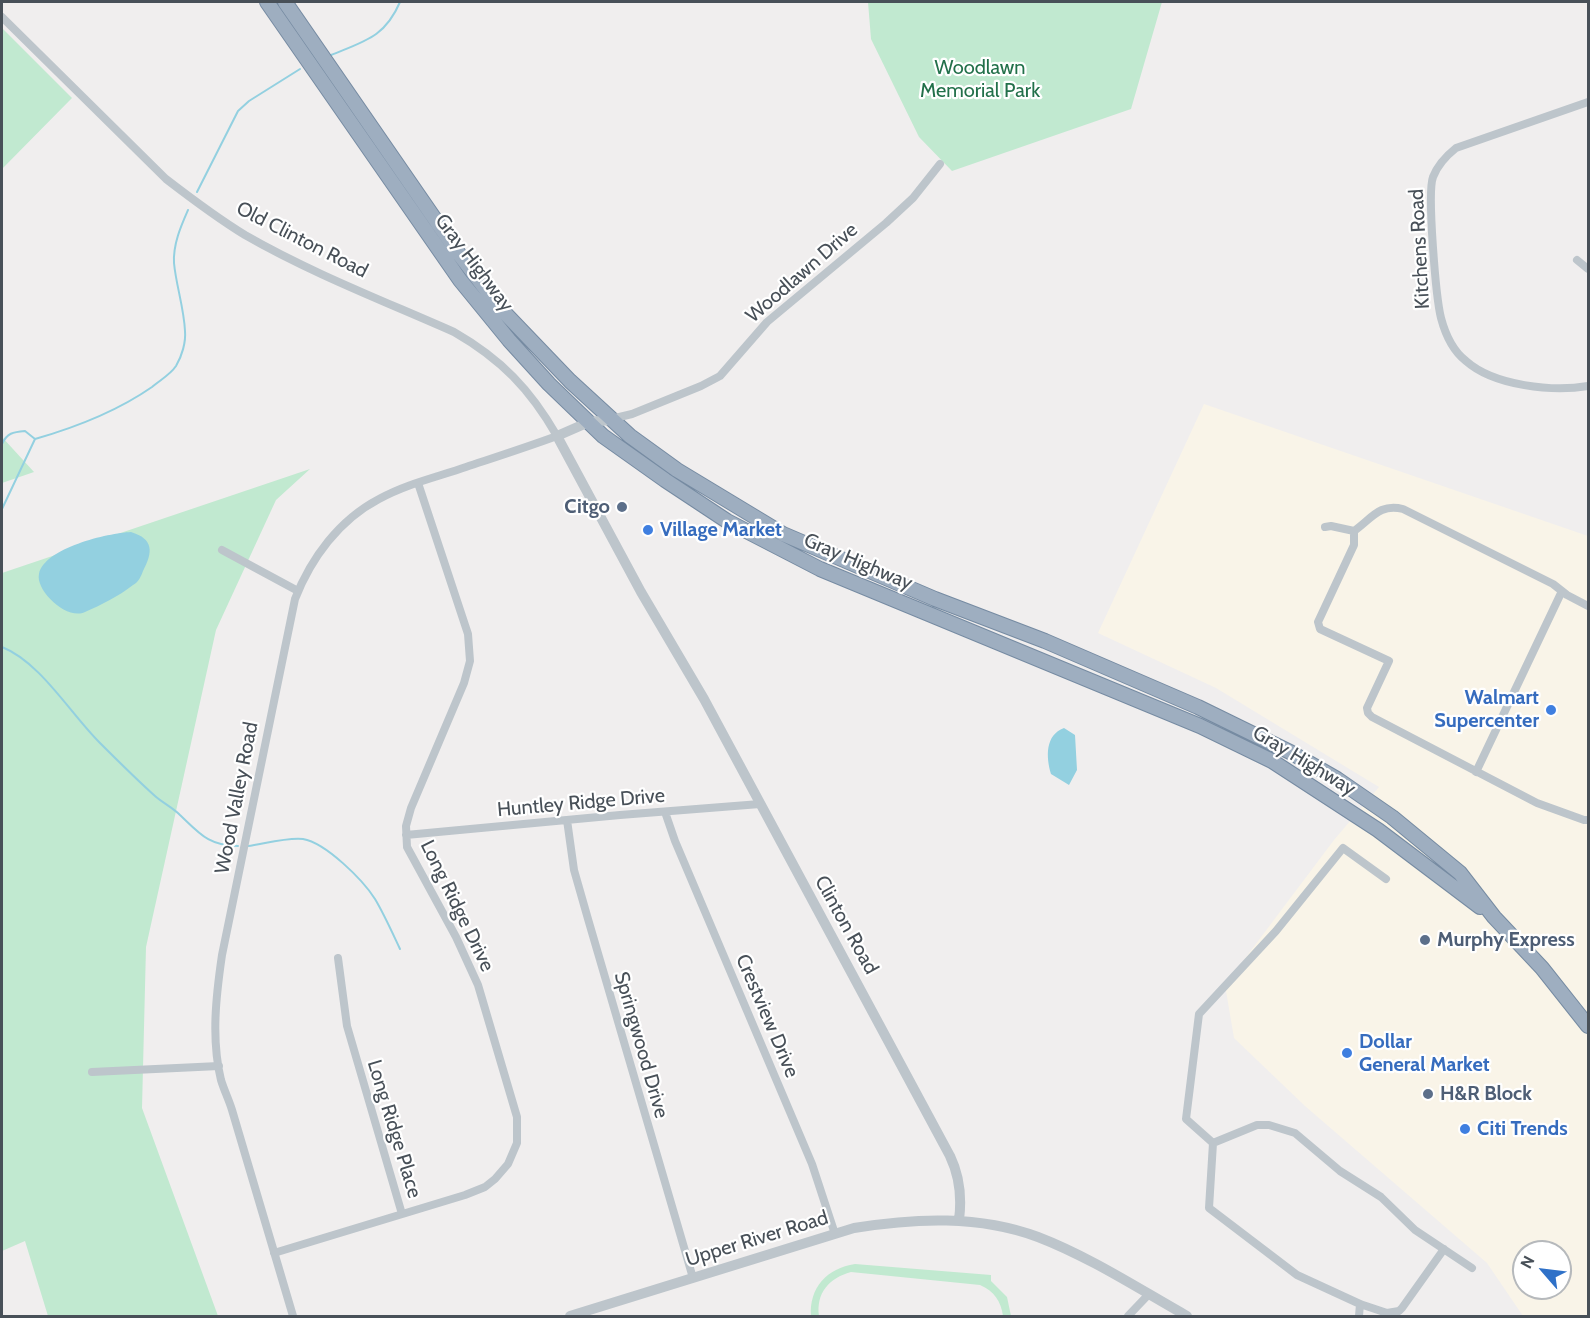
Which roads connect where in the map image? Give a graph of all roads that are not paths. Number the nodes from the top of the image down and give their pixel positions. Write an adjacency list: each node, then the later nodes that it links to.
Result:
1 (267, 2): 10 (highway, Gray Highway)
2 (285, 2): 9 (highway, Gray Highway)
3 (2, 17): 11 (street, Old Clinton Road)
4 (1588, 102): 8 (street, Kitchens Road)
5 (940, 164): 9 (street, Woodlawn Drive)
6 (1577, 260): 7 (street)
7 (1588, 269)
8 (1588, 386)
9 (610, 420): 10 (street); 26 (highway, Gray Highway)
10 (589, 423): 11 (street); 26 (highway, Gray Highway)
11 (557, 436): 12 (street, Wood Valley Road); 20 (street, Clinton Road)
12 (418, 483): 16 (street, Wood Valley Road); 24 (street, Long Ridge Drive)
13 (1325, 527): 14 (street)
14 (1354, 531): 17 (street); 19 (street)
15 (222, 550): 16 (street)
16 (298, 591): 29 (street, Wood Valley Road)
17 (1562, 591): 18 (street); 19 (street)
18 (1588, 606)
19 (1476, 772): 23 (street)
20 (760, 804): 21 (street, Huntley Ridge Drive); 33 (street, Clinton Road)
21 (665, 812): 22 (street, Huntley Ridge Drive); 34 (street, Crestview Drive)
22 (567, 820): 24 (street, Huntley Ridge Drive); 38 (street, Springwood Drive)
23 (1588, 820)
24 (406, 835): 32 (street, Long Ridge Drive)
25 (1386, 879): 31 (street)
26 (1494, 917): 28 (highway, Gray Highway)
27 (338, 958): 32 (street, Long Ridge Place)
28 (1588, 1026)
29 (219, 1066): 30 (street); 36 (street, Wood Valley Road)
30 (92, 1072)
31 (1213, 1143): 35 (street); 40 (street)
32 (402, 1214): 36 (street, Long Ridge Place)
33 (959, 1220): 34 (street, Upper River Road); 39 (street)
34 (835, 1234): 38 (street, Upper River Road)
35 (1444, 1249): 37 (street); 40 (street)
36 (274, 1253): 41 (street, Wood Valley Road)
37 (1472, 1268)
38 (693, 1278): 42 (street, Upper River Road)
39 (1149, 1294): 43 (street); 44 (street)
40 (1360, 1304): 45 (street)
41 (293, 1317)
42 (570, 1317)
43 (1128, 1317)
44 (1187, 1317)
45 (1359, 1317)

